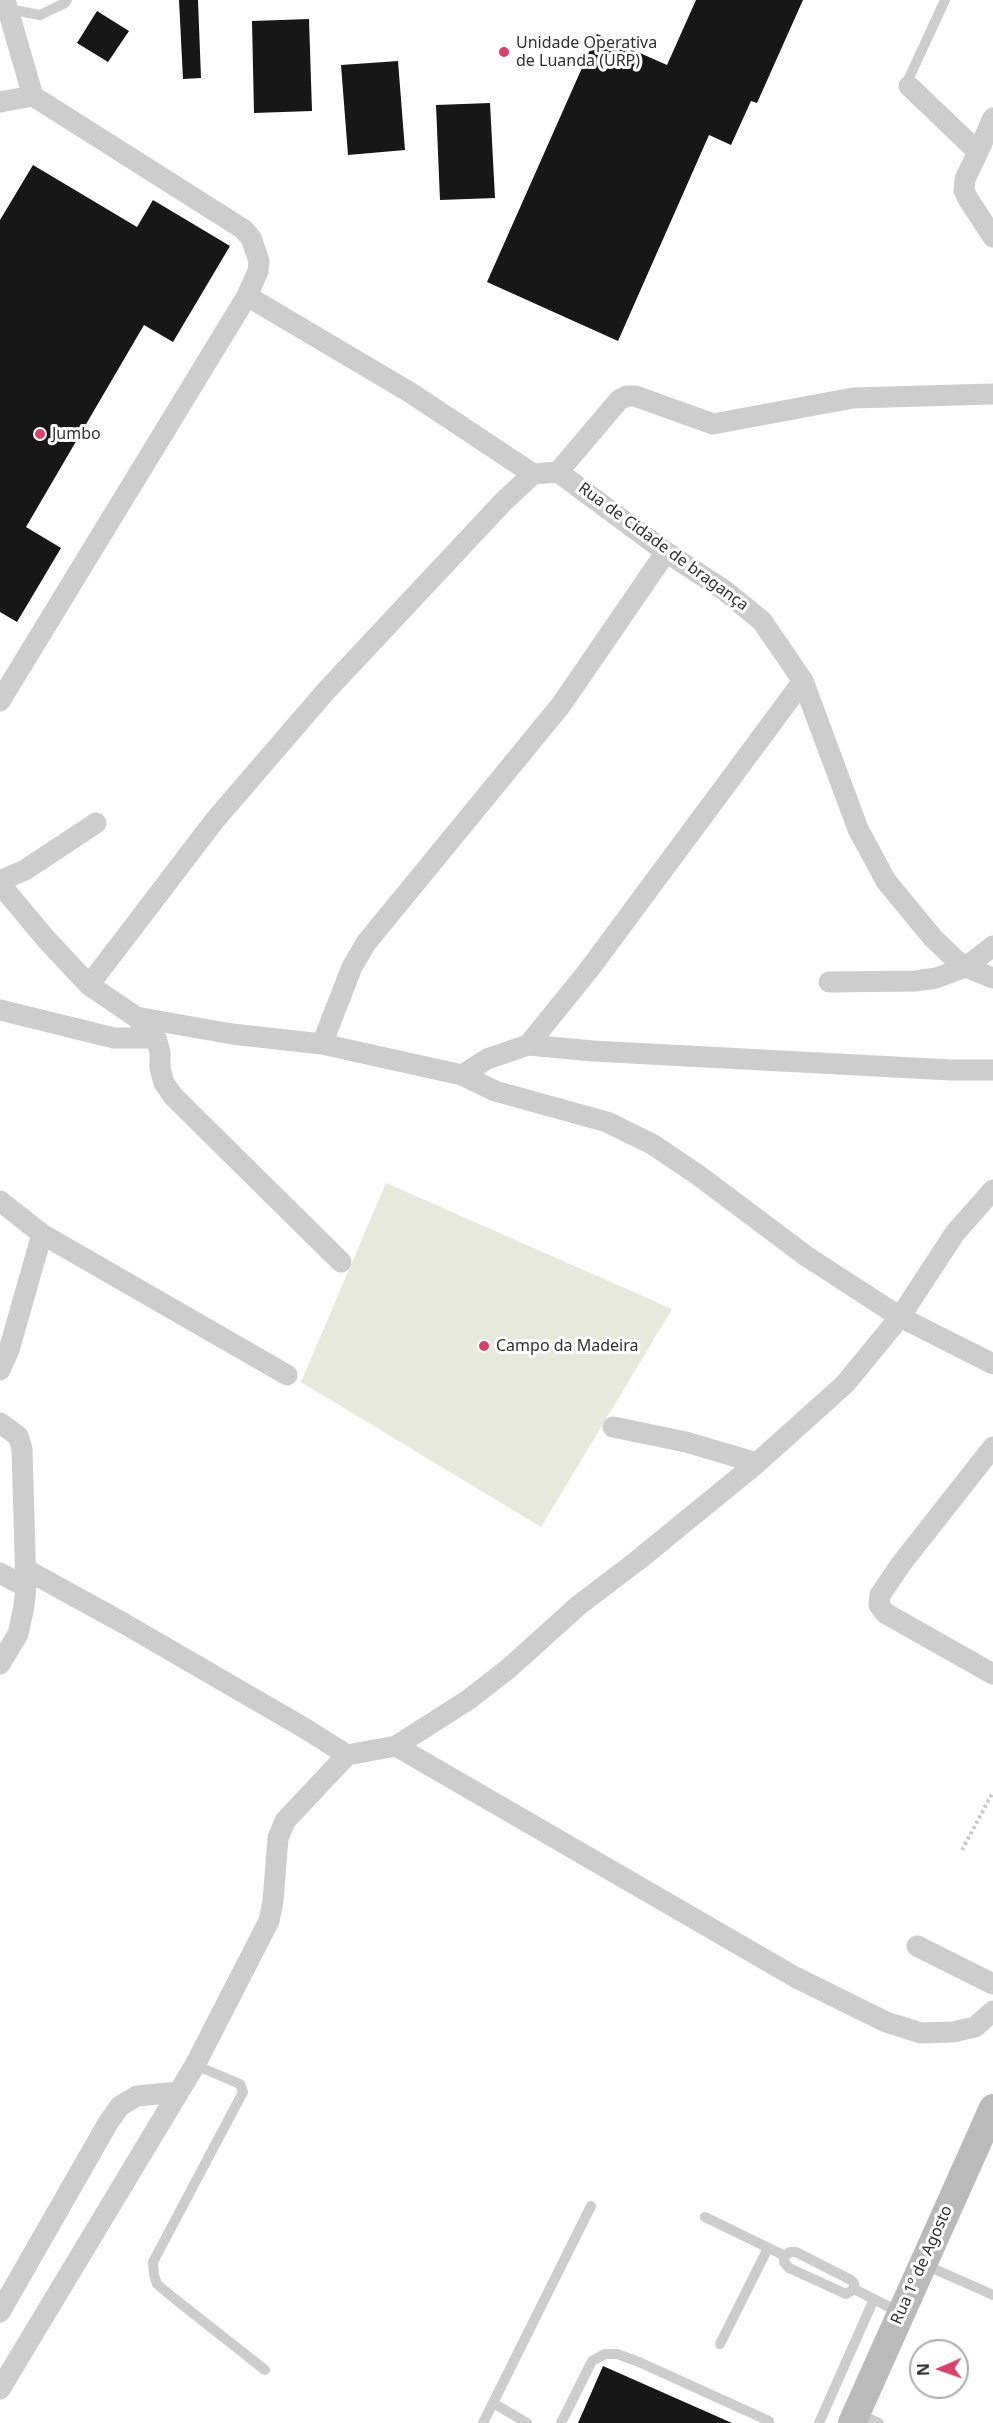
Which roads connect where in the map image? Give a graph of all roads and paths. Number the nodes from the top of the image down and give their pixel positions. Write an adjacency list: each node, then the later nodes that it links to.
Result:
1 (67, 0): 3 (lane)
2 (945, 0): 4 (lane)
3 (7, 5): 5 (street)
4 (909, 86): 8 (street)
5 (33, 96): 6 (street); 10 (street)
6 (0, 102)
7 (993, 118): 8 (street)
8 (978, 152): 9 (street)
9 (993, 237)
10 (246, 296): 13 (street); 16 (street)
11 (993, 394): 12 (street)
12 (558, 472): 13 (street); 14 (street, Rua de Cidade de bragança)
13 (533, 474): 23 (street)
14 (666, 552): 15 (street, Rua de Cidade de bragança); 27 (street)
15 (803, 681): 20 (street, Rua de Cidade de bragança); 28 (street)
16 (0, 701)
17 (96, 823): 18 (street)
18 (0, 883): 23 (street)
19 (993, 946): 20 (street)
20 (966, 967): 21 (street, Rua de Cidade de bragança); 22 (street)
21 (993, 978)
22 (829, 982)
23 (88, 985): 25 (street)
24 (0, 1010): 26 (street)
25 (136, 1017): 26 (street); 27 (street)
26 (156, 1038): 34 (street)
27 (322, 1044): 30 (street)
28 (528, 1046): 29 (street); 30 (street)
29 (993, 1070)
30 (462, 1075): 35 (street)
31 (993, 1190): 35 (street)
32 (0, 1201): 33 (street)
33 (42, 1234): 37 (street); 38 (street)
34 (341, 1262)
35 (900, 1317): 36 (street); 42 (street)
36 (993, 1364)
37 (0, 1370)
38 (287, 1375)
39 (0, 1423): 44 (street)
40 (613, 1427): 42 (street)
41 (993, 1447): 46 (street)
42 (757, 1463): 47 (street)
43 (0, 1573): 44 (street)
44 (26, 1578): 45 (street); 48 (street)
45 (0, 1664)
46 (993, 1674)
47 (396, 1746): 48 (street); 53 (street)
48 (347, 1755): 54 (street)
49 (993, 1792): 50 (path)
50 (962, 1850)
51 (917, 1946): 52 (street)
52 (993, 1984)
53 (993, 2011)
54 (195, 2065): 55 (street); 68 (lane)
55 (179, 2092): 65 (street); 69 (street)
56 (993, 2108): 61 (main road, Rua 1º de Agosto)
57 (591, 2206): 70 (lane)
58 (705, 2217): 59 (lane)
59 (768, 2248): 60 (lane); 67 (lane)
60 (785, 2256): 62 (lane); 62 (lane)
61 (923, 2263): 63 (lane); 66 (main road, Rua 1º de Agosto)
62 (854, 2289): 64 (lane)
63 (993, 2295)
64 (874, 2299): 66 (lane); 76 (lane)
65 (0, 2312)
66 (901, 2313): 71 (main road, Rua 1º de Agosto)
67 (720, 2344)
68 (265, 2370)
69 (0, 2389)
70 (493, 2403): 72 (lane); 73 (lane)
71 (863, 2420)
72 (483, 2423)
73 (527, 2423)
74 (561, 2423): 75 (lane)
75 (769, 2423)
76 (819, 2423)

